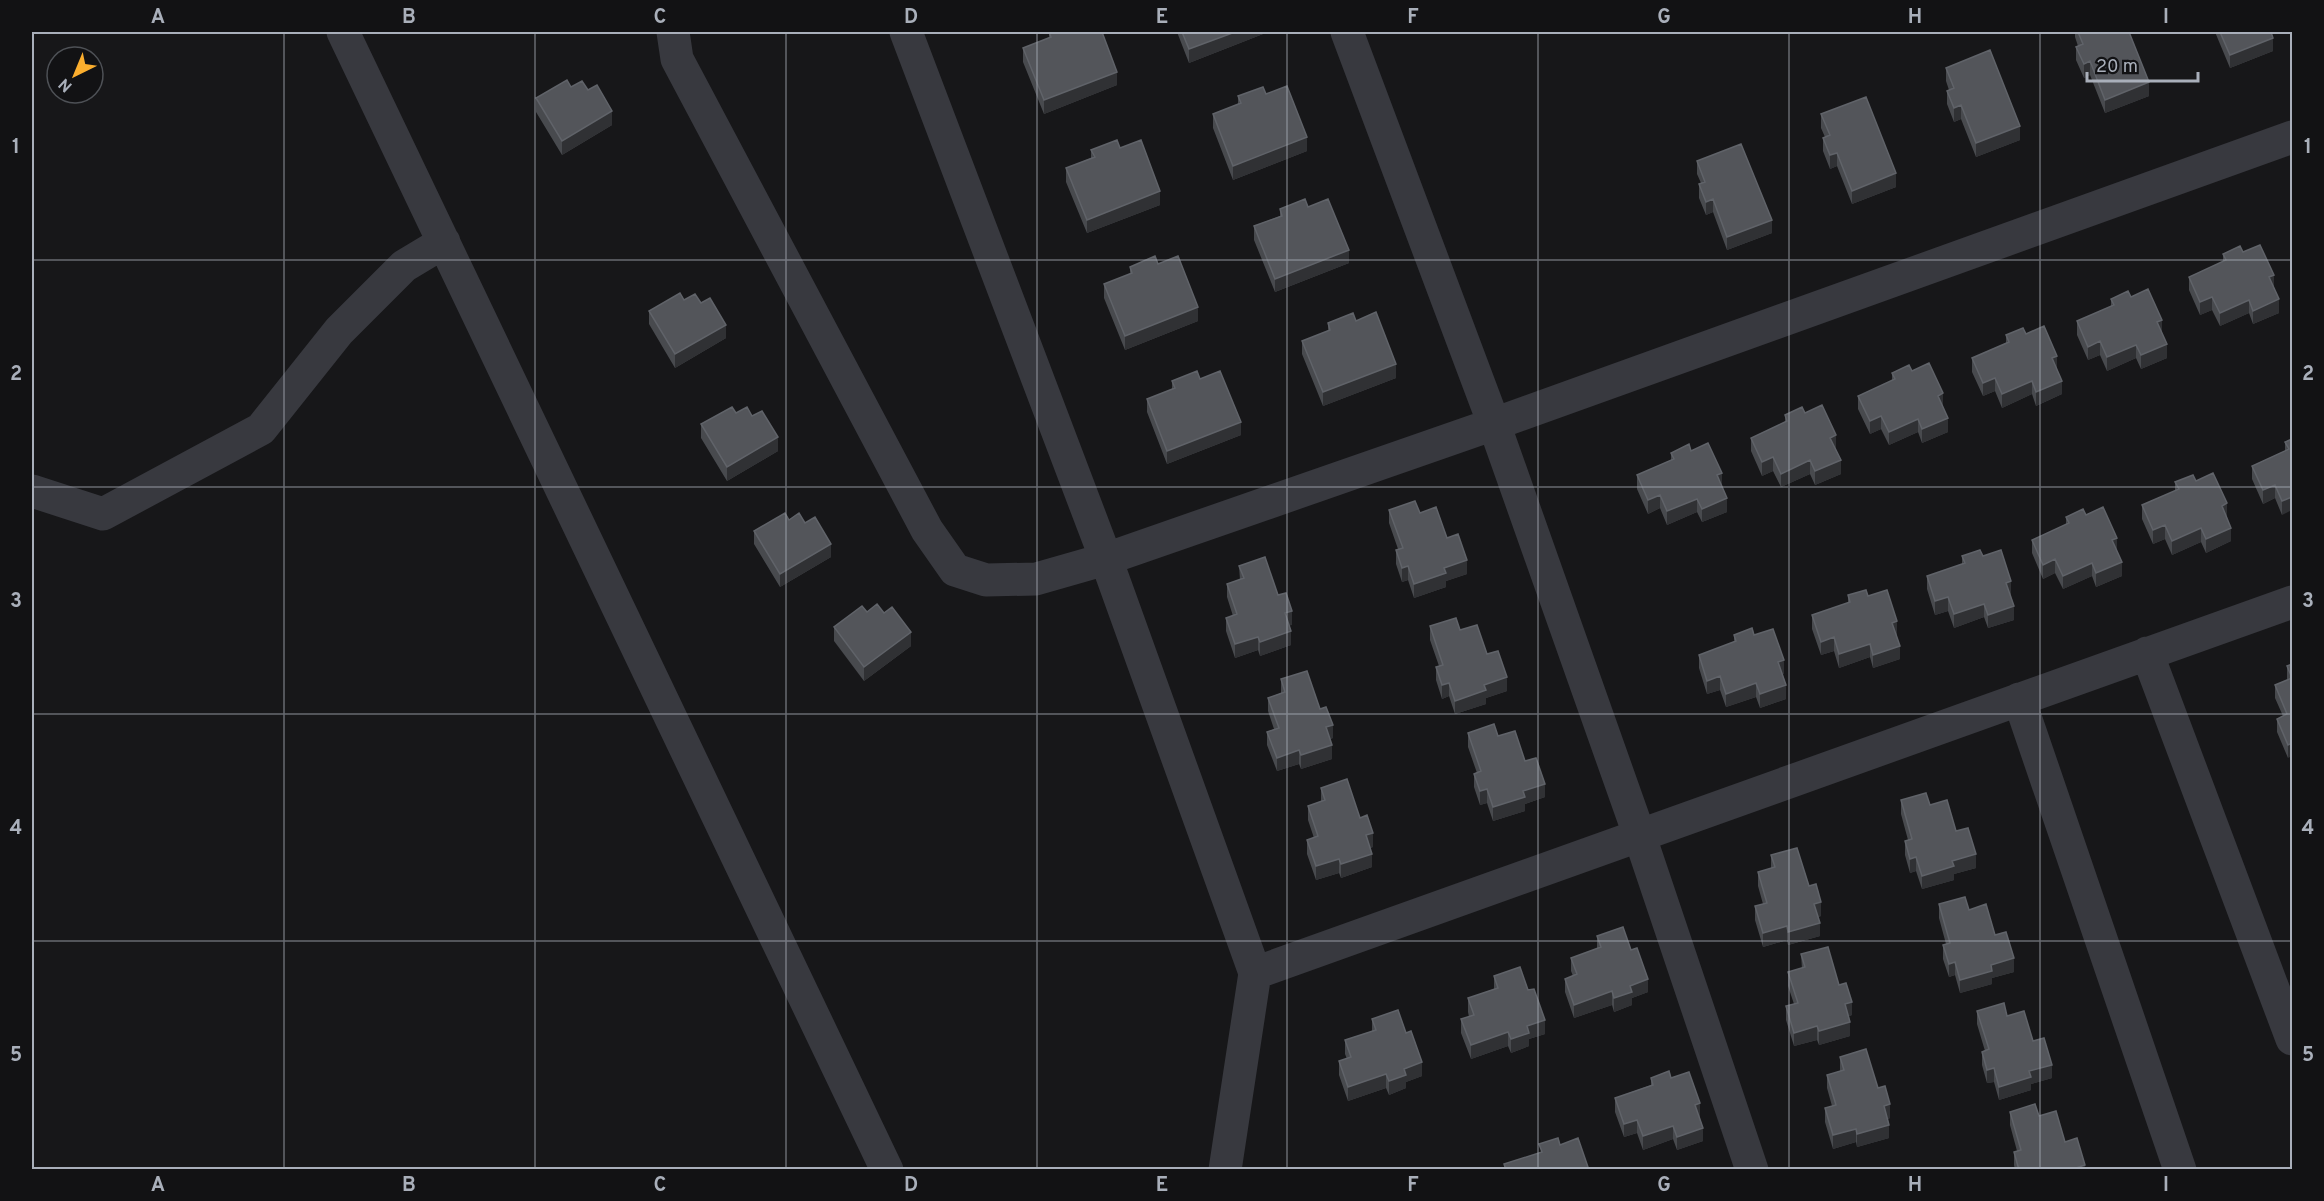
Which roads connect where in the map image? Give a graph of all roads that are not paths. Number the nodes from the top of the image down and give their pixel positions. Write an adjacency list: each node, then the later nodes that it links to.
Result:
1 (343, 32): 6 (street)
2 (673, 32): 9 (street)
3 (906, 32): 9 (street)
4 (1347, 32): 7 (street)
5 (2292, 137): 7 (street)
6 (444, 242): 8 (street); 16 (street)
7 (1494, 424): 9 (street); 13 (street)
8 (32, 491)
9 (1106, 559): 14 (street)
10 (2292, 602): 11 (street)
11 (2147, 653): 12 (street); 15 (street)
12 (2019, 699): 13 (street); 19 (street)
13 (1639, 834): 14 (street); 18 (street)
14 (1255, 973): 17 (street)
15 (2292, 1039)
16 (887, 1170)
17 (1225, 1170)
18 (1752, 1170)
19 (2180, 1170)

